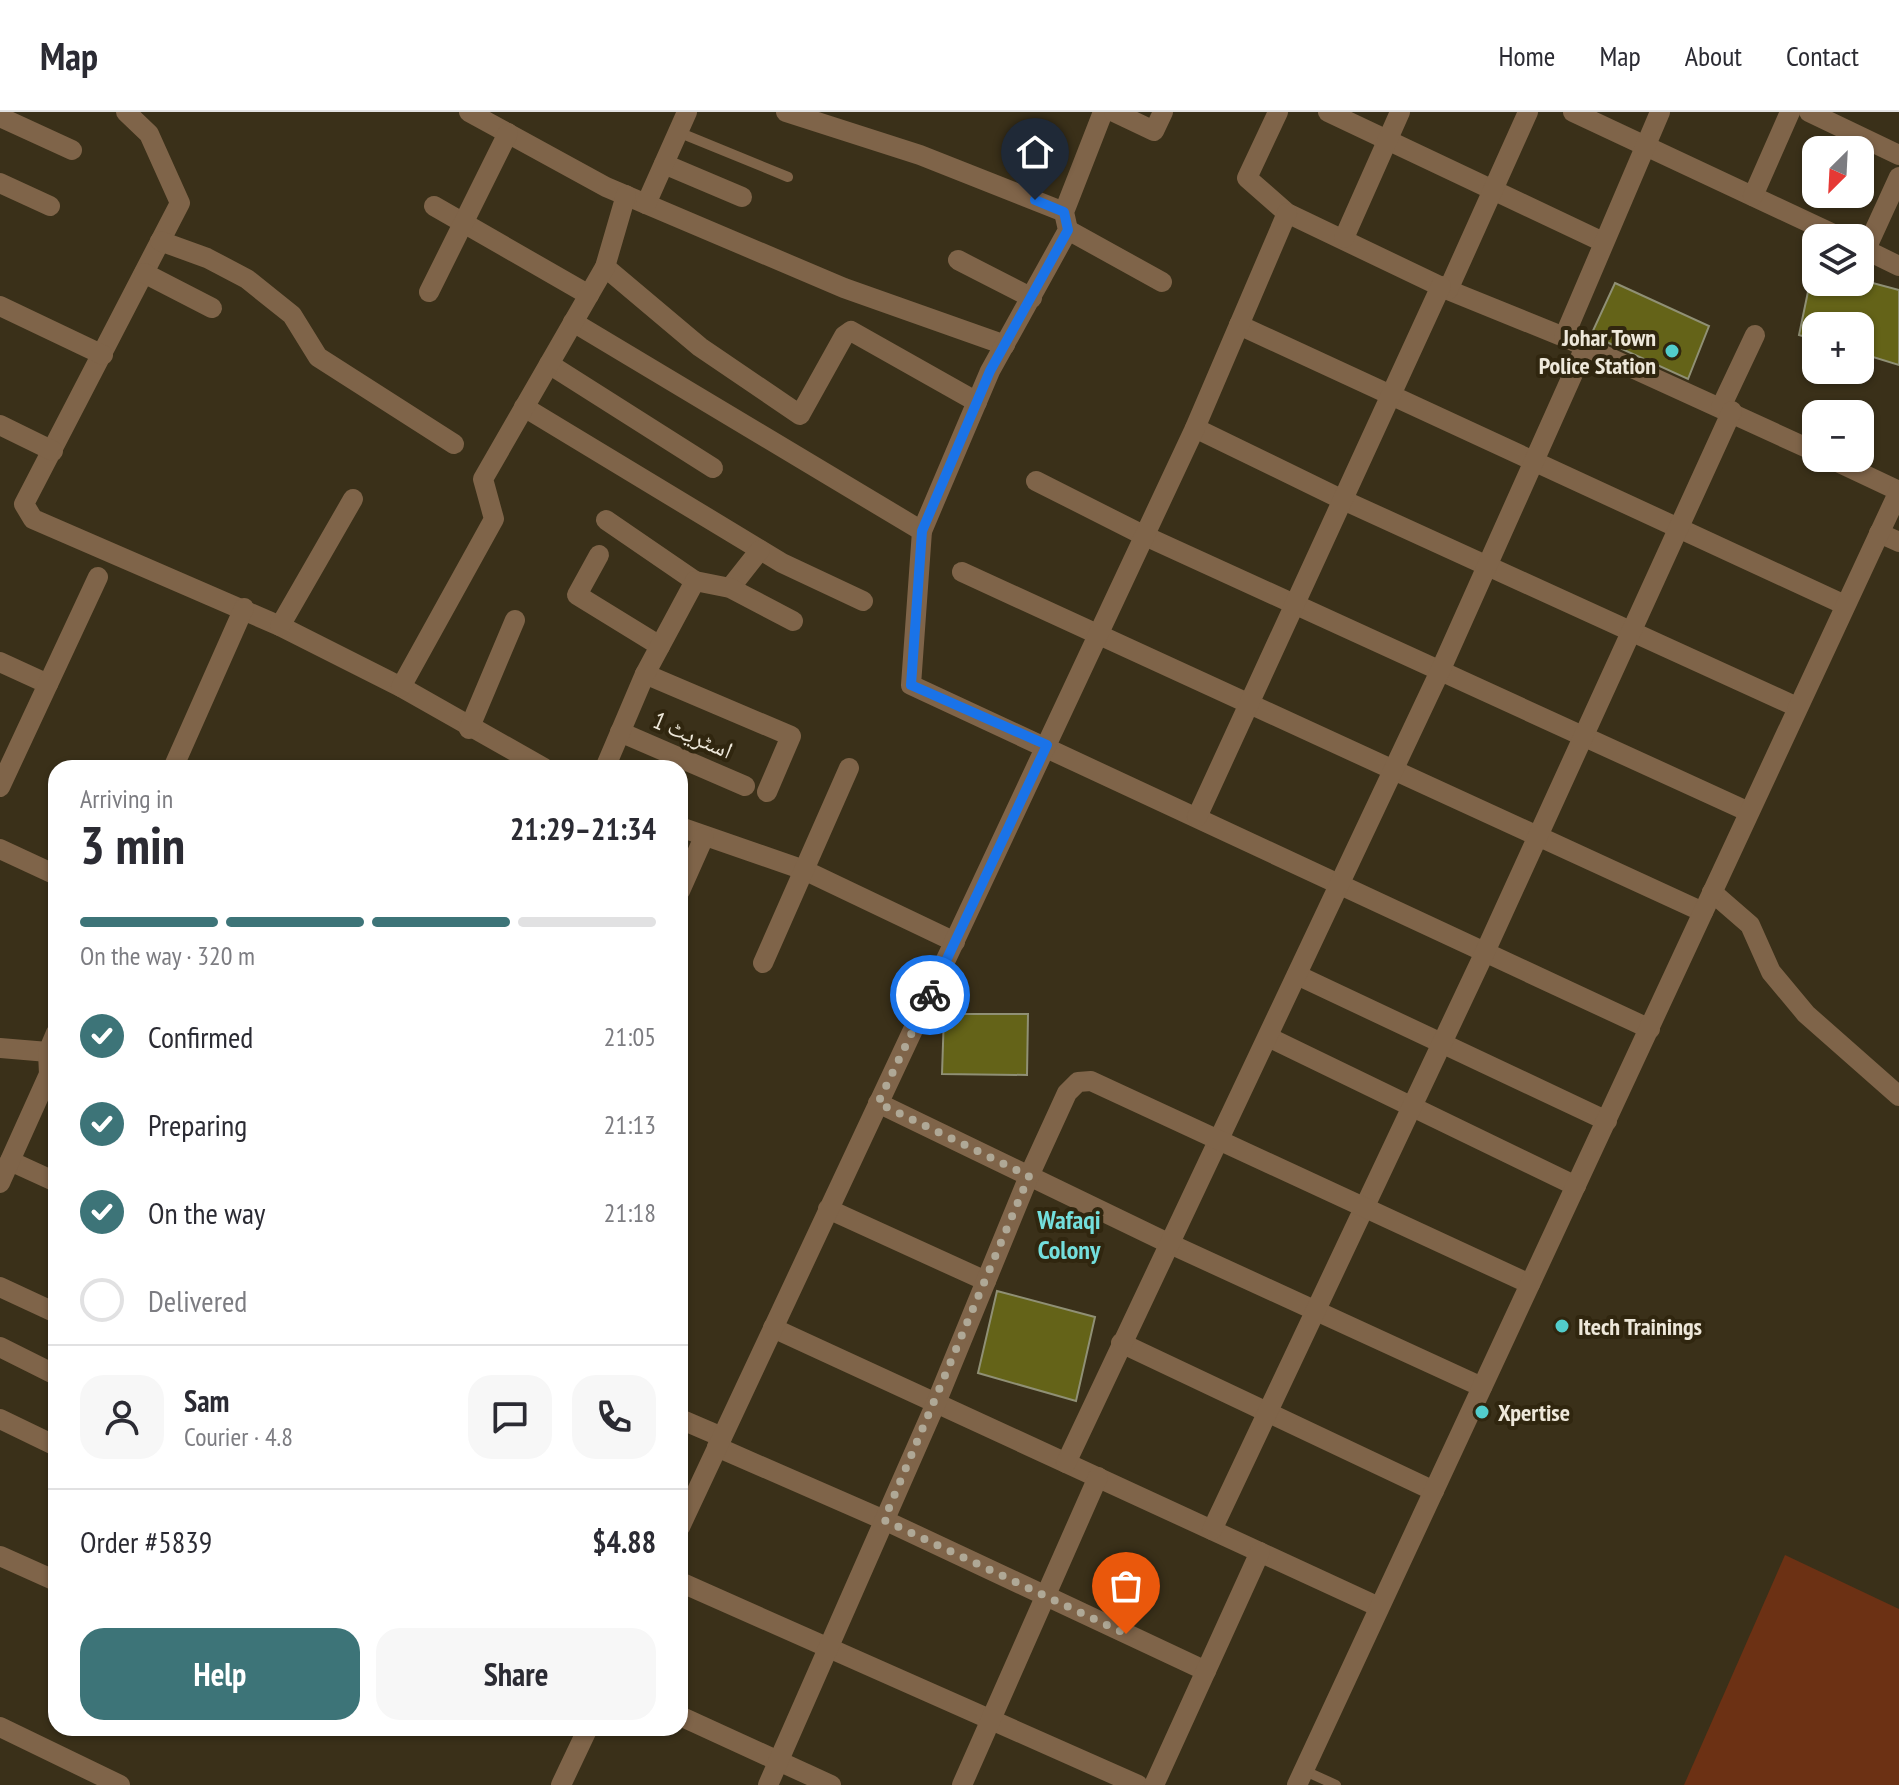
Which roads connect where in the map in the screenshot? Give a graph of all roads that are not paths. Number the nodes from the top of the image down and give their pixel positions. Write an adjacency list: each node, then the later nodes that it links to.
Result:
1 (126, 112): 40 (street)
2 (469, 112): 18 (street)
3 (687, 112): 17 (street)
4 (786, 112): 36 (street)
5 (1103, 112): 36 (street)
6 (1114, 112): 7 (street)
7 (1163, 112)
8 (1278, 112): 34 (street)
9 (1328, 112): 19 (street)
10 (1400, 112): 19 (street)
11 (1528, 112): 27 (street)
12 (1573, 112): 20 (street)
13 (1660, 112): 20 (street)
14 (1790, 112): 29 (street)
15 (1809, 112): 22 (street)
16 (0, 117): 21 (street)
17 (678, 132): 23 (street); 24 (lane)
18 (508, 133): 28 (street); 35 (street)
19 (1388, 140): 27 (street); 39 (street)
20 (1646, 146): 29 (street); 41 (street)
21 (72, 150)
22 (1899, 155)
23 (664, 164): 30 (street); 31 (street)
24 (788, 177)
25 (1899, 177): 38 (street)
26 (0, 183): 32 (street)
27 (1494, 191): 41 (street); 48 (street)
28 (626, 195): 31 (street); 45 (street)
29 (1753, 196): 37 (street)
30 (742, 197)
31 (646, 204): 58 (street)
32 (50, 206)
33 (434, 206): 35 (street)
34 (1287, 213): 39 (street); 55 (street)
35 (464, 221): 49 (street); 50 (street)
36 (1066, 221): 47 (street); 51 (street)
37 (1812, 224)
38 (1874, 226)
39 (1344, 238): 48 (street)
40 (160, 241): 46 (street); 68 (street)
41 (1603, 242): 57 (street)
42 (1874, 254): 44 (street)
43 (958, 260): 51 (street)
44 (1899, 266)
45 (605, 267): 50 (street); 63 (street)
46 (144, 273): 53 (street); 60 (street)
47 (1162, 282)
48 (1445, 288): 57 (street); 62 (street)
49 (429, 292)
50 (589, 295): 54 (street)
51 (1032, 298): 58 (street)
52 (0, 306): 60 (street)
53 (212, 308)
54 (573, 322): 61 (street); 80 (street)
55 (1239, 325): 62 (street); 67 (street)
56 (1755, 335): 65 (street)
57 (1564, 337): 59 (street)
58 (1005, 345): 63 (street)
59 (1585, 347): 65 (street); 71 (street)
60 (103, 355): 70 (street)
61 (549, 364): 64 (street); 72 (street)
62 (1391, 395): 71 (street); 77 (street)
63 (977, 402): 80 (street)
64 (524, 407): 84 (street); 105 (street)
65 (1726, 409): 69 (street); 79 (street)
66 (0, 425): 70 (street)
67 (1195, 428): 77 (street); 82 (street)
68 (454, 444)
69 (1802, 445)
70 (53, 451): 94 (street)
71 (1536, 462): 79 (street); 86 (street)
72 (713, 468)
73 (1859, 472): 75 (street)
74 (1036, 481): 82 (street)
75 (1899, 491): 81 (street)
76 (353, 499): 97 (street)
77 (1343, 500): 86 (street); 92 (street)
78 (606, 520): 89 (street)
79 (1677, 527): 93 (street); 98 (street)
80 (922, 531): 111 (street)
81 (1879, 533): 83 (street); 93 (street)
82 (1145, 536): 92 (street); 99 (street)
83 (1899, 542)
84 (760, 550): 90 (street); 91 (street)
85 (599, 555): 100 (street)
86 (1489, 565): 98 (street); 102 (street)
87 (962, 572): 99 (street)
88 (98, 577): 104 (street)
89 (695, 581): 90 (street); 100 (street)
90 (730, 588): 96 (street)
91 (863, 601)
92 (1295, 604): 102 (street); 106 (street)
93 (1845, 605): 107 (street)
94 (244, 608): 97 (street); 112 (street)
95 (515, 620): 108 (street)
96 (793, 621)
97 (280, 626): 105 (street)
98 (1630, 630): 107 (street); 110 (street)
99 (1097, 634): 106 (street); 111 (street)
100 (660, 646): 103 (street)
101 (0, 662): 104 (street)
102 (1441, 669): 110 (street); 118 (street)
103 (645, 674): 109 (street); 121 (street)
104 (48, 684): 120 (street)
105 (401, 687): 108 (street)
106 (1249, 705): 118 (street); 123 (street)
107 (1797, 707): 122 (street)
108 (469, 729): 113 (street)
109 (620, 732): 114 (street); 115 (street, اسٹریٹ 1)
110 (1584, 734): 122 (street); 125 (street)
111 (1047, 745): 123 (street); 134 (street)
112 (177, 760)
113 (529, 760)
114 (608, 760)
115 (685, 760)
116 (688, 761): 119 (street, اسٹریٹ 1)
117 (849, 768): 128 (street)
118 (1393, 771): 125 (street); 131 (street)
119 (745, 786)
120 (0, 787)
121 (767, 792)
122 (1749, 812): 132 (street)
123 (1197, 817): 131 (street)
124 (688, 830): 126 (street)
125 (1536, 836): 133 (street); 135 (street)
126 (704, 837): 128 (street); 130 (street)
127 (0, 849): 129 (street)
128 (804, 870): 134 (street); 136 (street)
129 (48, 871)
130 (688, 873)
131 (1340, 883): 135 (street); 137 (street)
132 (1712, 892): 133 (street); 144 (street)
133 (1703, 912): 138 (street)
134 (955, 942): 145 (street)
135 (1485, 952): 138 (street); 141 (street)
136 (763, 963)
137 (1297, 975): 139 (street); 141 (street)
138 (1650, 1029): 147 (street)
139 (1268, 1037): 146 (street); 148 (street)
140 (48, 1042): 142 (street)
141 (1443, 1042): 146 (street); 147 (street)
142 (0, 1048)
143 (48, 1076): 149 (street)
144 (1899, 1096)
145 (878, 1103): 150 (street); 155 (street)
146 (1412, 1106): 153 (street); 154 (street)
147 (1607, 1121): 153 (street)
148 (1219, 1139): 150 (street); 154 (street); 156 (street)
149 (10, 1161): 151 (street); 152 (street)
150 (1029, 1176): 156 (street); 157 (street)
151 (48, 1178)
152 (0, 1183)
153 (1576, 1186): 158 (street)
154 (1366, 1206): 158 (street); 161 (street)
155 (828, 1209): 157 (street); 162 (street)
156 (1168, 1243): 161 (street); 163 (street)
157 (986, 1281): 167 (street)
158 (1530, 1284): 166 (street)
159 (0, 1287): 160 (street)
160 (48, 1309)
161 (1317, 1309): 166 (street); 168 (street)
162 (773, 1328): 167 (street); 172 (street)
163 (1121, 1343): 168 (street); 173 (street)
164 (0, 1347): 165 (street)
165 (48, 1371)
166 (1482, 1387): 175 (street)
167 (936, 1403): 173 (street); 177 (street)
168 (1267, 1413): 175 (street); 178 (street)
169 (0, 1419): 171 (street)
170 (688, 1424): 172 (street)
171 (48, 1442)
172 (719, 1442): 176 (street); 177 (street)
173 (1066, 1463): 174 (street)
174 (1098, 1477): 178 (street); 183 (street)
175 (1434, 1491): 184 (street)
176 (688, 1510)
177 (884, 1520): 183 (street); 185 (street)
178 (1212, 1530): 179 (street)
179 (1260, 1552): 184 (street); 186 (street)
180 (0, 1556): 181 (street)
181 (48, 1577)
182 (688, 1586): 185 (street)
183 (1045, 1596): 186 (street); 188 (street)
184 (1379, 1607): 192 (street)
185 (826, 1649): 188 (street); 191 (street)
186 (1206, 1671): 199 (street)
187 (688, 1720): 191 (street)
188 (990, 1720): 197 (street); 198 (street)
189 (0, 1727): 193 (street)
190 (584, 1736): 194 (street)
191 (779, 1761): 195 (street); 196 (street)
192 (1300, 1778): 200 (lane)
193 (120, 1785)
194 (561, 1785)
195 (768, 1785)
196 (831, 1785)
197 (962, 1785)
198 (1138, 1785)
199 (1154, 1785)
200 (1336, 1785)

